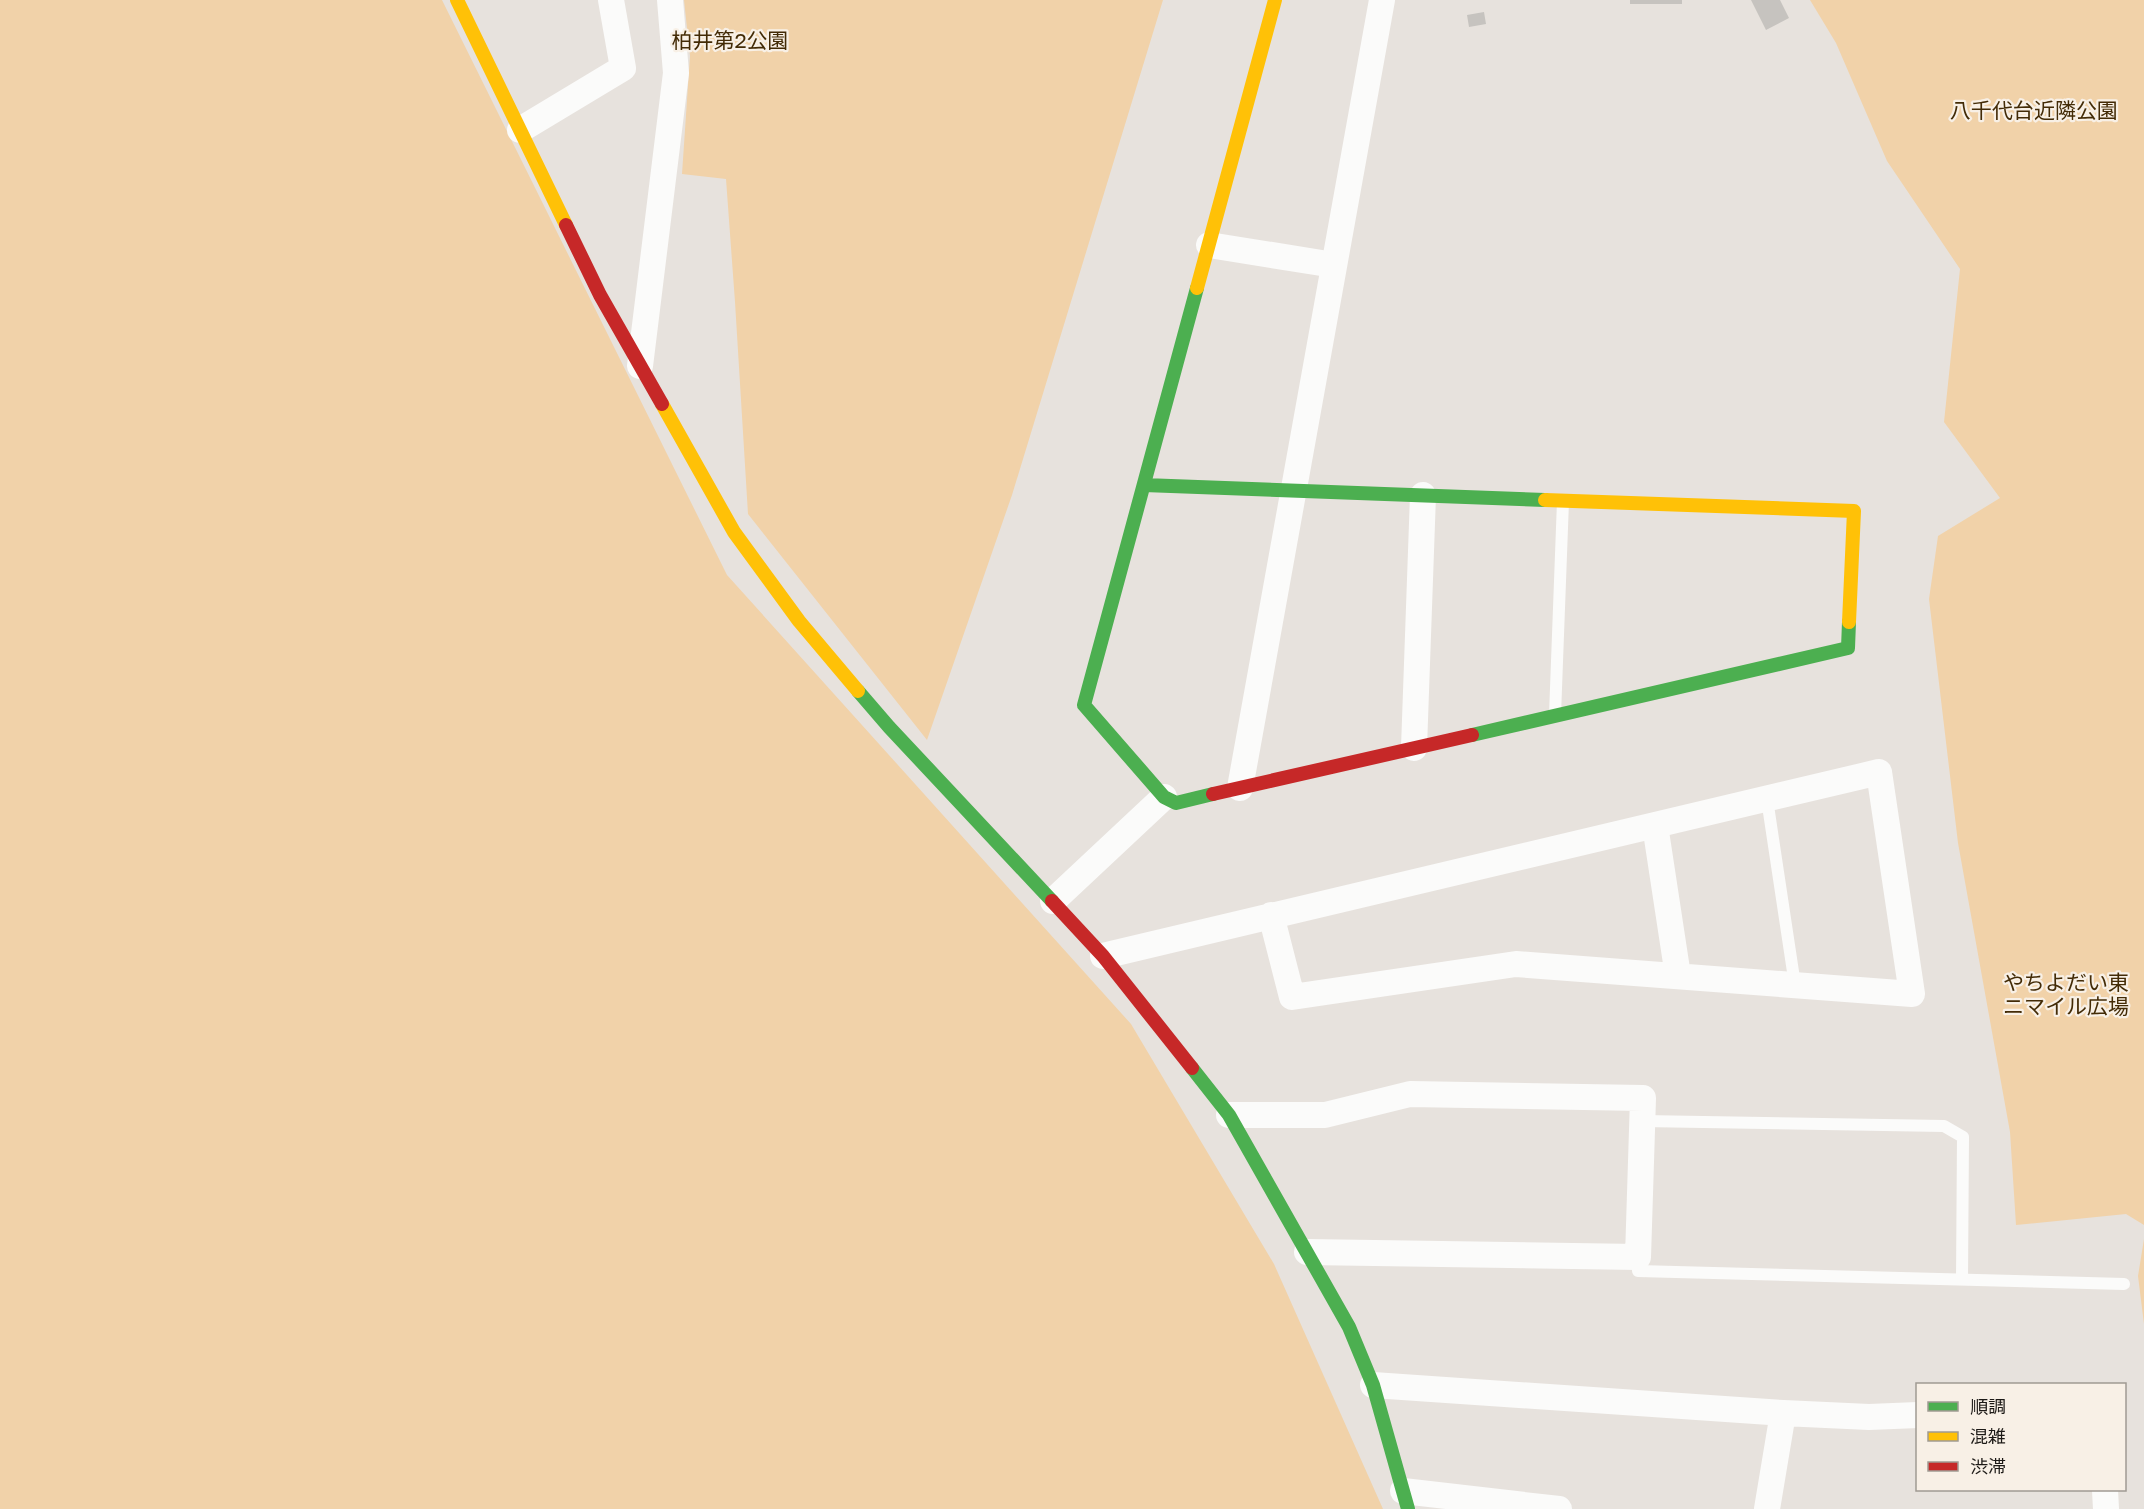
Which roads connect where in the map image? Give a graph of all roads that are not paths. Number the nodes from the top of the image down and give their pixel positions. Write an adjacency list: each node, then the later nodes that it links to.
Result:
1 (457, 0): 6 (street)
2 (611, 0): 6 (street)
3 (670, 0): 9 (street)
4 (1275, 0): 7 (street)
5 (1382, 0): 8 (street)
6 (520, 130): 9 (street)
7 (1209, 245): 8 (street); 10 (street)
8 (1334, 265): 11 (street)
9 (639, 366): 20 (street)
10 (1144, 485): 11 (street); 17 (street)
11 (1294, 490): 12 (street); 16 (street)
12 (1423, 495): 13 (street); 15 (street)
13 (1563, 500): 14 (lane); 14 (street)
14 (1555, 715): 15 (street)
15 (1414, 748): 16 (street)
16 (1240, 788): 17 (street)
17 (1164, 796): 20 (street)
18 (1767, 799): 19 (street); 24 (lane); 24 (street)
19 (1655, 825): 21 (street); 23 (street)
20 (1053, 901): 22 (street)
21 (1271, 915): 22 (street); 23 (street)
22 (1102, 956): 25 (street)
23 (1678, 976): 24 (street)
24 (1795, 985)
25 (1229, 1115): 26 (street); 27 (street)
26 (1642, 1121): 28 (street); 29 (lane)
27 (1307, 1252): 28 (street); 31 (street)
28 (1638, 1257): 29 (lane)
29 (1962, 1279): 30 (lane)
30 (2124, 1284)
31 (1373, 1385): 32 (street); 35 (street)
32 (1783, 1413): 33 (street); 37 (street)
33 (1916, 1415)
34 (2105, 1491): 38 (street)
35 (1406, 1500): 36 (street)
36 (1559, 1509)
37 (1767, 1509)
38 (2106, 1509)

